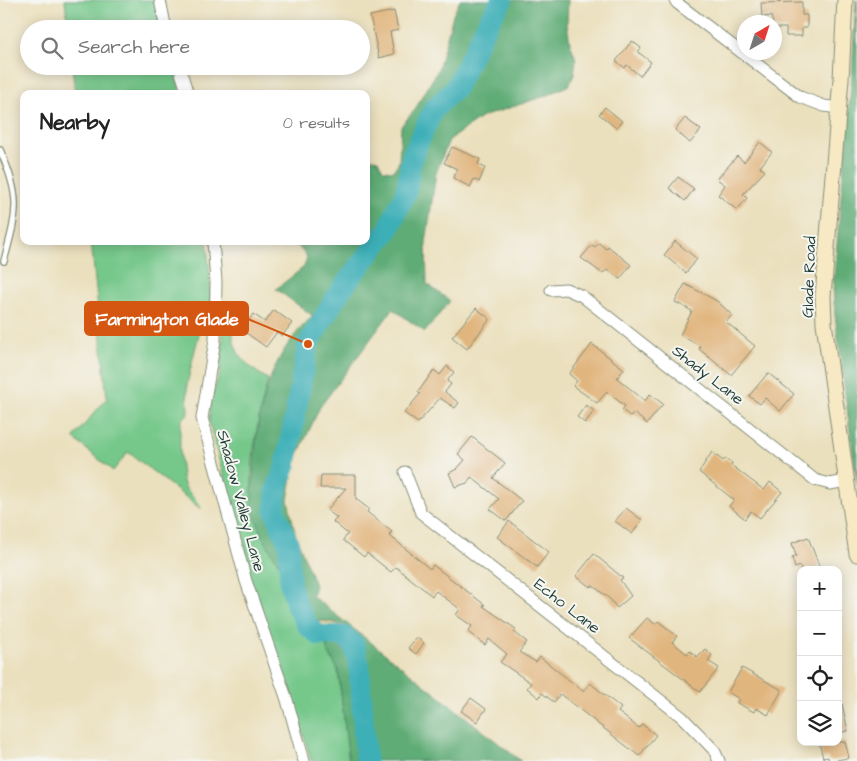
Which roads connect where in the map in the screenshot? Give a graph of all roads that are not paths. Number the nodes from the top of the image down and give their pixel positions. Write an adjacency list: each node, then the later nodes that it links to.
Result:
1 (160, 0): 4 (street)
2 (675, 0): 7 (street)
3 (845, 0): 7 (street, Glade Road)
4 (164, 20)
5 (182, 75): 6 (street)
6 (187, 90)
7 (839, 108): 13 (street, Glade Road)
8 (0, 150): 10 (lane)
9 (213, 245): 15 (street, Shadow Valley Lane)
10 (4, 261)
11 (551, 290): 13 (street, Shady Lane)
12 (405, 472): 16 (street, Echo Lane)
13 (846, 481): 14 (street, Glade Road)
14 (857, 554)
15 (304, 761)
16 (719, 761)

